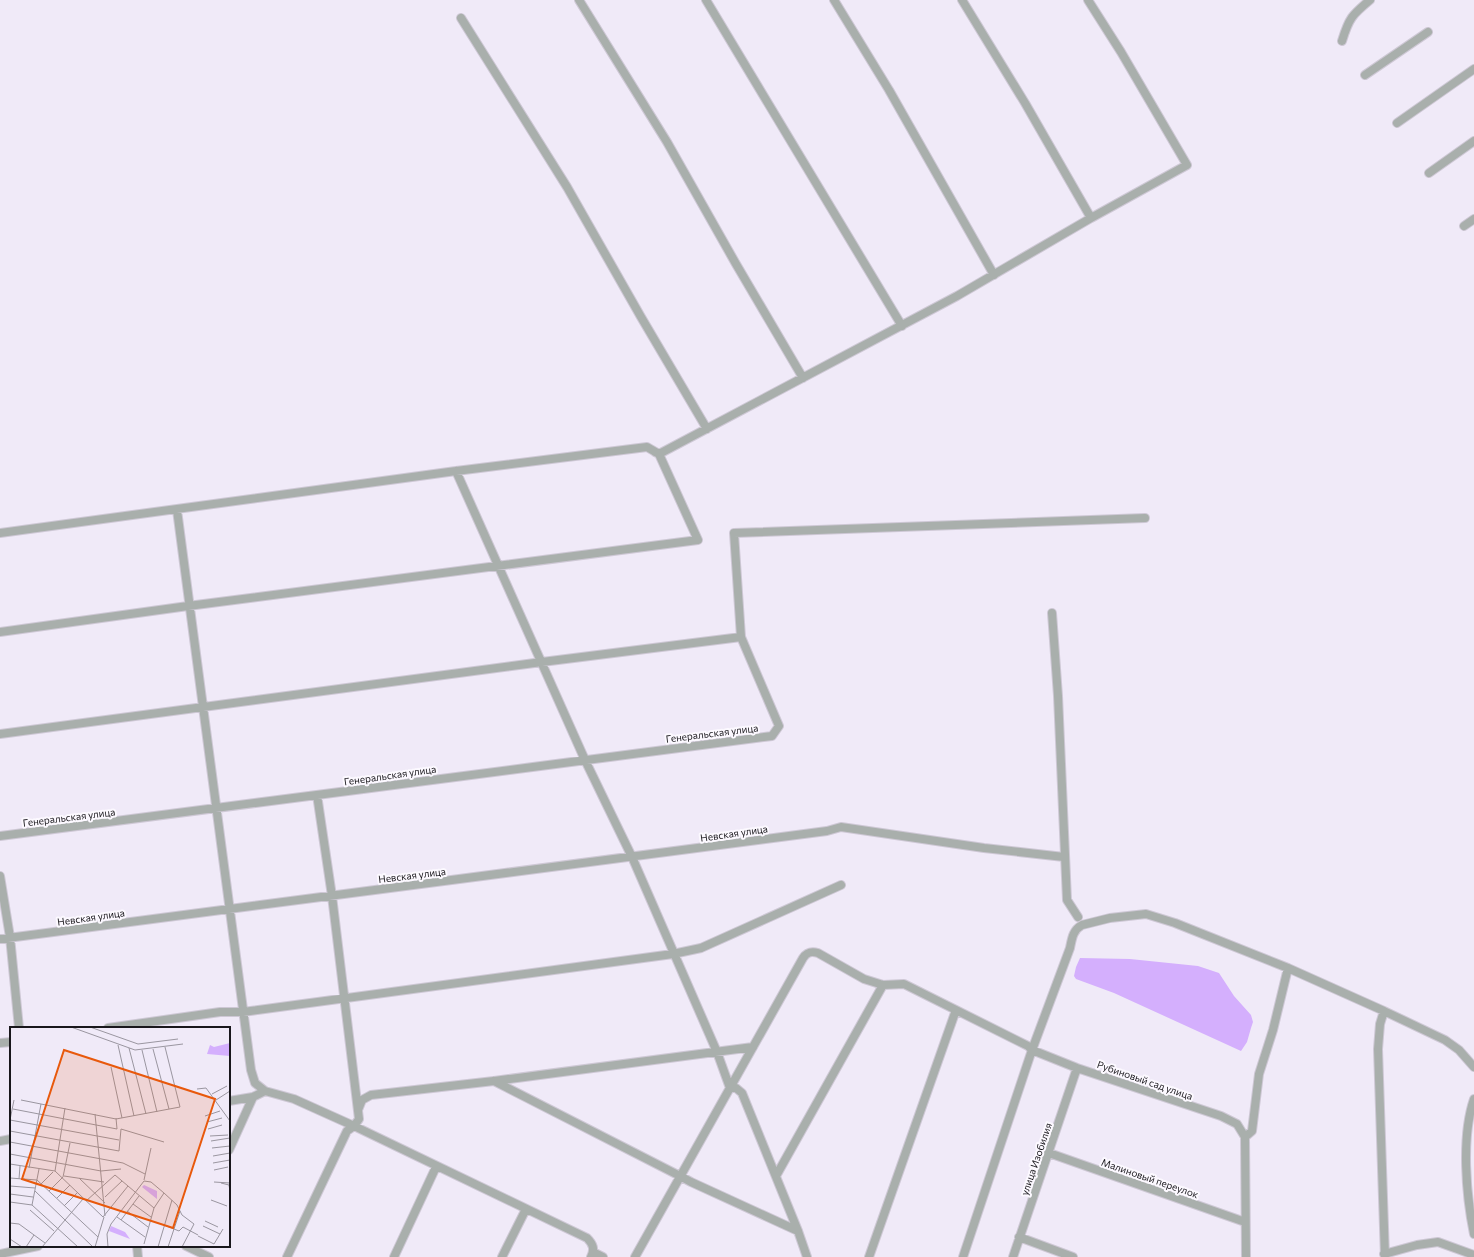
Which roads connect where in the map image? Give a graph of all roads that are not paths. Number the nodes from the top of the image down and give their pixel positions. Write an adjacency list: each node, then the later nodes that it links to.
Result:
1 (579, 0): 20 (street)
2 (706, 0): 19 (street)
3 (834, 0): 18 (street)
4 (962, 0): 15 (street)
5 (1088, 0): 15 (street)
6 (1370, 0): 9 (street)
7 (461, 18): 21 (street)
8 (1428, 32): 11 (street)
9 (1342, 41)
10 (1474, 69): 12 (street)
11 (1365, 75)
12 (1397, 123)
13 (1474, 141): 14 (street)
14 (1429, 173)
15 (1091, 218): 18 (street)
16 (1474, 219): 17 (street)
17 (1464, 226)
18 (994, 275): 19 (street)
19 (902, 326): 20 (street)
20 (803, 378): 21 (street)
21 (707, 428): 22 (street)
22 (659, 454): 23 (street); 27 (street)
23 (456, 471): 24 (street); 27 (street)
24 (177, 510): 26 (street); 28 (street)
25 (1145, 518): 31 (street)
26 (0, 533)
27 (499, 566): 28 (street); 32 (street)
28 (188, 606): 30 (street); 33 (street)
29 (1052, 613): 40 (street)
30 (0, 632)
31 (741, 637): 32 (street); 35 (street, Генеральская улица)
32 (542, 662): 33 (street); 35 (street)
33 (202, 707): 34 (street); 37 (street)
34 (0, 734)
35 (585, 760): 36 (street, Генеральская улица); 39 (street)
36 (317, 795): 37 (street, Генеральская улица); 43 (street)
37 (216, 808): 38 (street, Генеральская улица); 44 (street)
38 (0, 836)
39 (632, 857): 40 (street, Невская улица); 43 (street, Невская улица); 48 (street)
40 (1064, 857): 45 (street)
41 (0, 876): 46 (street)
42 (841, 885): 48 (street)
43 (332, 896): 44 (street, Невская улица); 51 (street)
44 (229, 908): 46 (street, Невская улица); 54 (street)
45 (1078, 917)
46 (10, 937): 47 (street, Невская улица); 55 (street)
47 (0, 939)
48 (673, 954): 51 (street); 61 (street)
49 (1288, 968): 53 (street); 60 (street); 72 (street)
50 (883, 985): 52 (street, Рубиновый сад улица); 59 (street); 79 (street)
51 (344, 998): 54 (street); 70 (street)
52 (956, 1010): 60 (street, Рубиновый сад улица); 100 (street)
53 (1384, 1011): 62 (street); 91 (street)
54 (243, 1012): 56 (street); 66 (street)
55 (19, 1027)
56 (115, 1027)
57 (10, 1042): 58 (street)
58 (0, 1043)
59 (752, 1047): 61 (street); 65 (street)
60 (1032, 1050): 63 (street, Рубиновый сад улица); 101 (street)
61 (717, 1052): 64 (street); 65 (street)
62 (1474, 1067)
63 (1077, 1068): 72 (street, Рубиновый сад улица); 76 (street, улица Изобилия)
64 (494, 1081): 70 (street); 78 (street)
65 (730, 1088): 78 (street); 79 (street)
66 (265, 1091): 67 (street); 71 (street)
67 (253, 1097): 69 (street); 75 (street)
68 (1474, 1099): 83 (street)
69 (230, 1101)
70 (358, 1110): 71 (street)
71 (354, 1126): 77 (street); 94 (street)
72 (1245, 1137): 81 (street)
73 (10, 1139): 74 (street)
74 (0, 1141)
75 (230, 1148)
76 (1048, 1153): 81 (street, Малиновый переулок); 84 (street, улица Изобилия)
77 (436, 1166): 80 (street); 95 (street)
78 (680, 1176): 82 (street); 98 (street)
79 (776, 1176): 82 (street)
80 (526, 1209): 89 (street); 96 (street)
81 (1245, 1222): 104 (street)
82 (798, 1230): 99 (street)
83 (1474, 1234)
84 (1019, 1238): 102 (street, улица Изобилия); 103 (street)
85 (33, 1247): 88 (street)
86 (137, 1247): 92 (street)
87 (188, 1247): 93 (street)
88 (0, 1254)
89 (592, 1255): 97 (street)
90 (1474, 1255): 91 (street)
91 (1385, 1256)
92 (138, 1257)
93 (210, 1257)
94 (287, 1257)
95 (394, 1257)
96 (502, 1257)
97 (603, 1257)
98 (635, 1257)
99 (807, 1257)
100 (869, 1257)
101 (963, 1257)
102 (1012, 1257)
103 (1073, 1257)
104 (1246, 1257)

